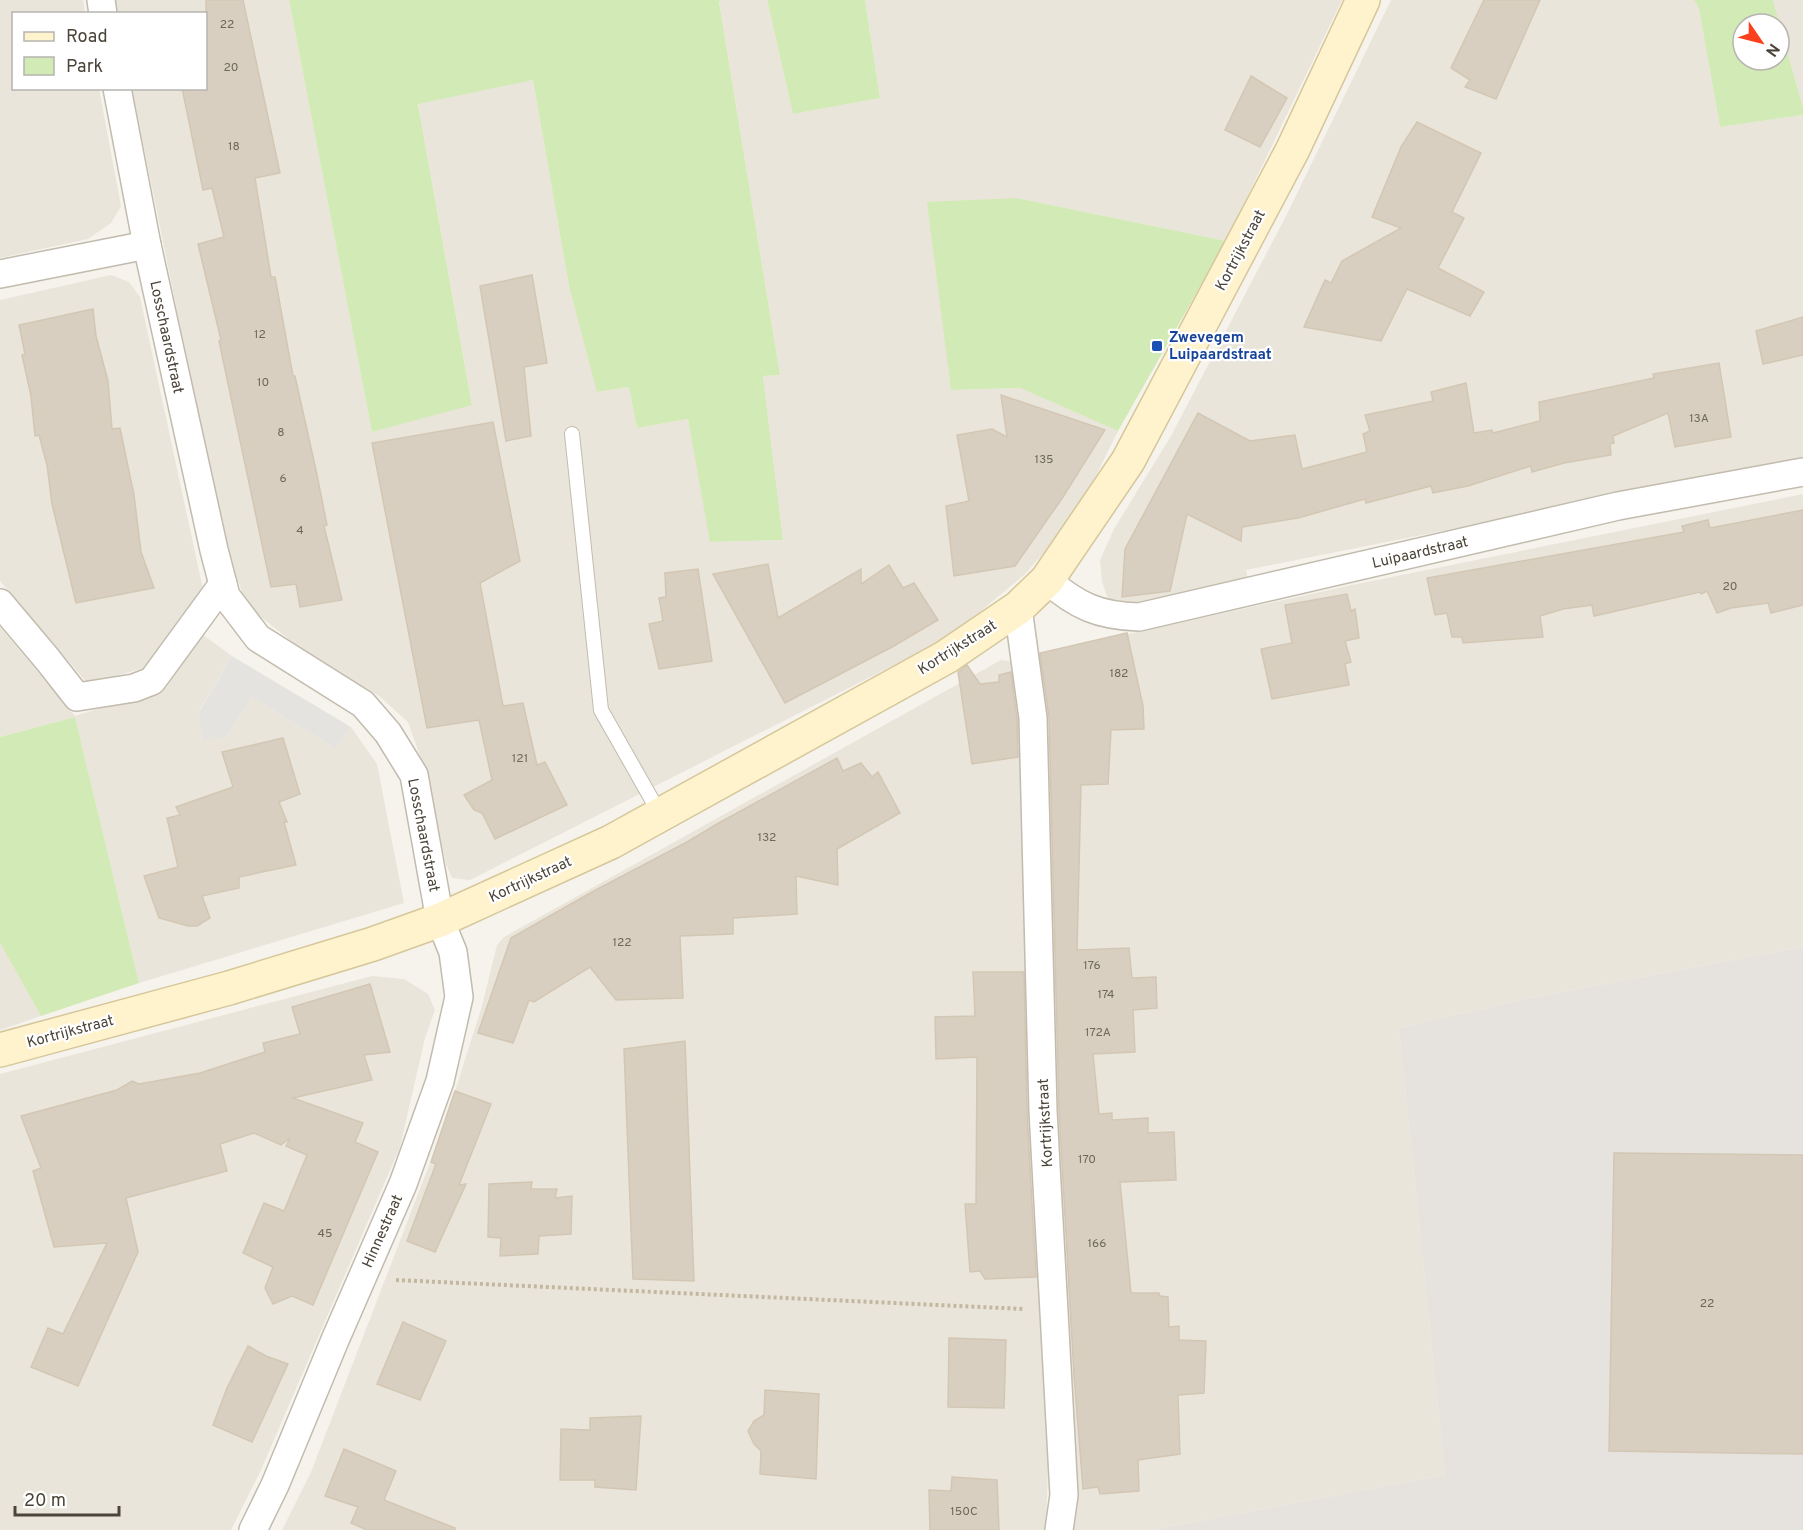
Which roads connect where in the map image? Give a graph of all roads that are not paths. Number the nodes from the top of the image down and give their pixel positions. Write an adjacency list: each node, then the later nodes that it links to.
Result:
1 (1364, 0): 7 (main road, Kortrijkstraat)
2 (117, 90): 3 (street, Losschaardstraat)
3 (147, 245): 4 (street); 8 (street, Losschaardstraat)
4 (0, 274)
5 (572, 434): 11 (lane)
6 (1803, 472): 7 (street, Luipaardstraat)
7 (1047, 580): 10 (main road, Kortrijkstraat)
8 (223, 584): 9 (street); 12 (street, Losschaardstraat)
9 (0, 603)
10 (1018, 608): 11 (main road, Kortrijkstraat); 15 (street, Kortrijkstraat)
11 (660, 814): 12 (main road, Kortrijkstraat)
12 (440, 920): 13 (main road, Kortrijkstraat); 14 (street, Hinnestraat)
13 (0, 1050)
14 (253, 1530)
15 (1059, 1530)

